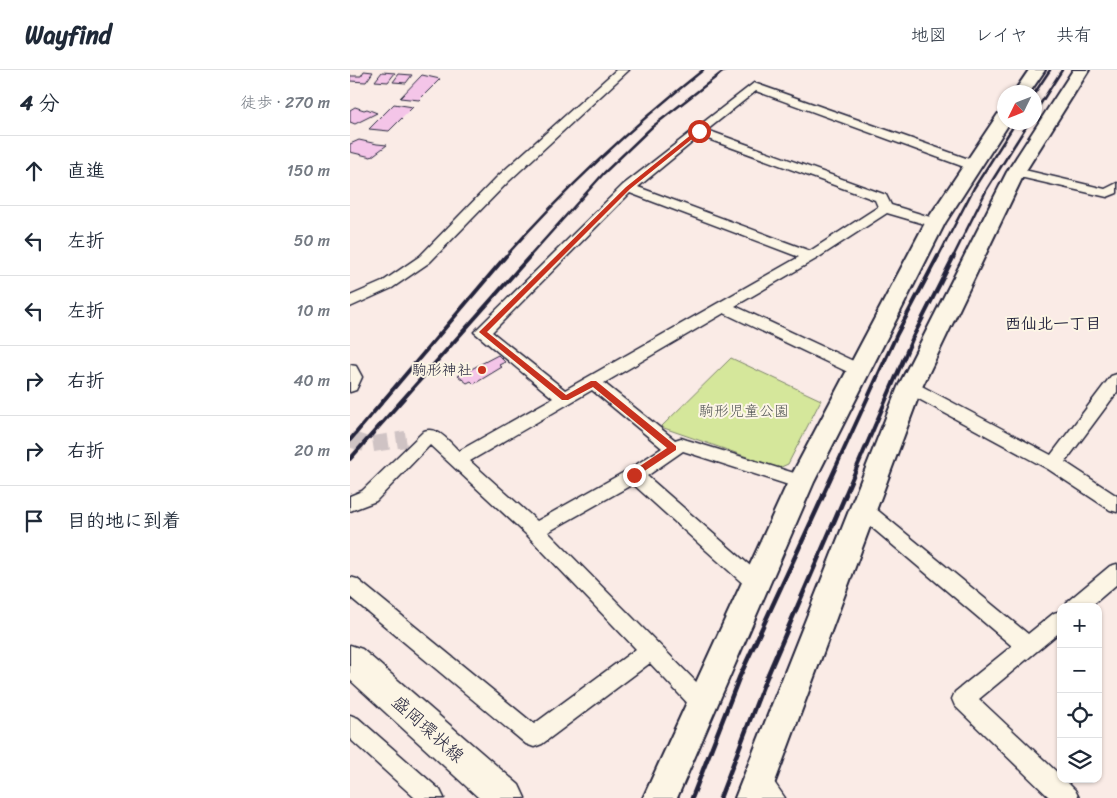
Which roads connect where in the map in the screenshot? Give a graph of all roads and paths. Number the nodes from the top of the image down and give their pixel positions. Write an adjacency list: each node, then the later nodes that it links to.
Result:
1 (622, 70): 14 (street)
2 (1037, 70): 4 (street)
3 (1082, 70): 8 (street)
4 (1027, 85)
5 (997, 128): 7 (street)
6 (699, 131): 7 (street); 9 (street); 11 (street)
7 (972, 165): 12 (street)
8 (1016, 172): 10 (street); 21 (street)
9 (628, 188): 13 (street); 22 (street)
10 (1114, 193)
11 (885, 208): 12 (street); 13 (street)
12 (935, 223): 17 (street)
13 (811, 256): 15 (street)
14 (350, 302)
15 (724, 307): 17 (street); 18 (street)
16 (350, 370): 20 (street)
17 (858, 370): 29 (street)
18 (594, 383): 22 (street); 25 (street)
19 (1116, 384): 27 (street)
20 (350, 386)
21 (910, 387): 27 (street); 32 (street)
22 (565, 398): 26 (street)
23 (430, 435): 24 (street); 26 (street); 30 (street)
24 (406, 439)
25 (673, 448): 28 (street); 29 (street)
26 (458, 460): 33 (street)
27 (1054, 464): 31 (street)
28 (634, 475): 33 (street); 35 (street)
29 (801, 482): 35 (street)
30 (350, 504)
31 (1117, 505)
32 (862, 509): 39 (street); 44 (street)
33 (535, 531): 40 (street)
34 (1117, 572): 37 (street)
35 (756, 583): 42 (street)
36 (350, 585): 40 (street)
37 (1080, 603)
38 (1057, 621): 39 (street)
39 (1027, 646): 48 (street)
40 (650, 651): 42 (street)
41 (350, 659): 46 (main road, 盛岡環状線)
42 (701, 702): 47 (street)
43 (350, 725): 45 (street)
44 (761, 792)
45 (432, 798)
46 (506, 798)
47 (660, 798)
48 (1067, 798)

